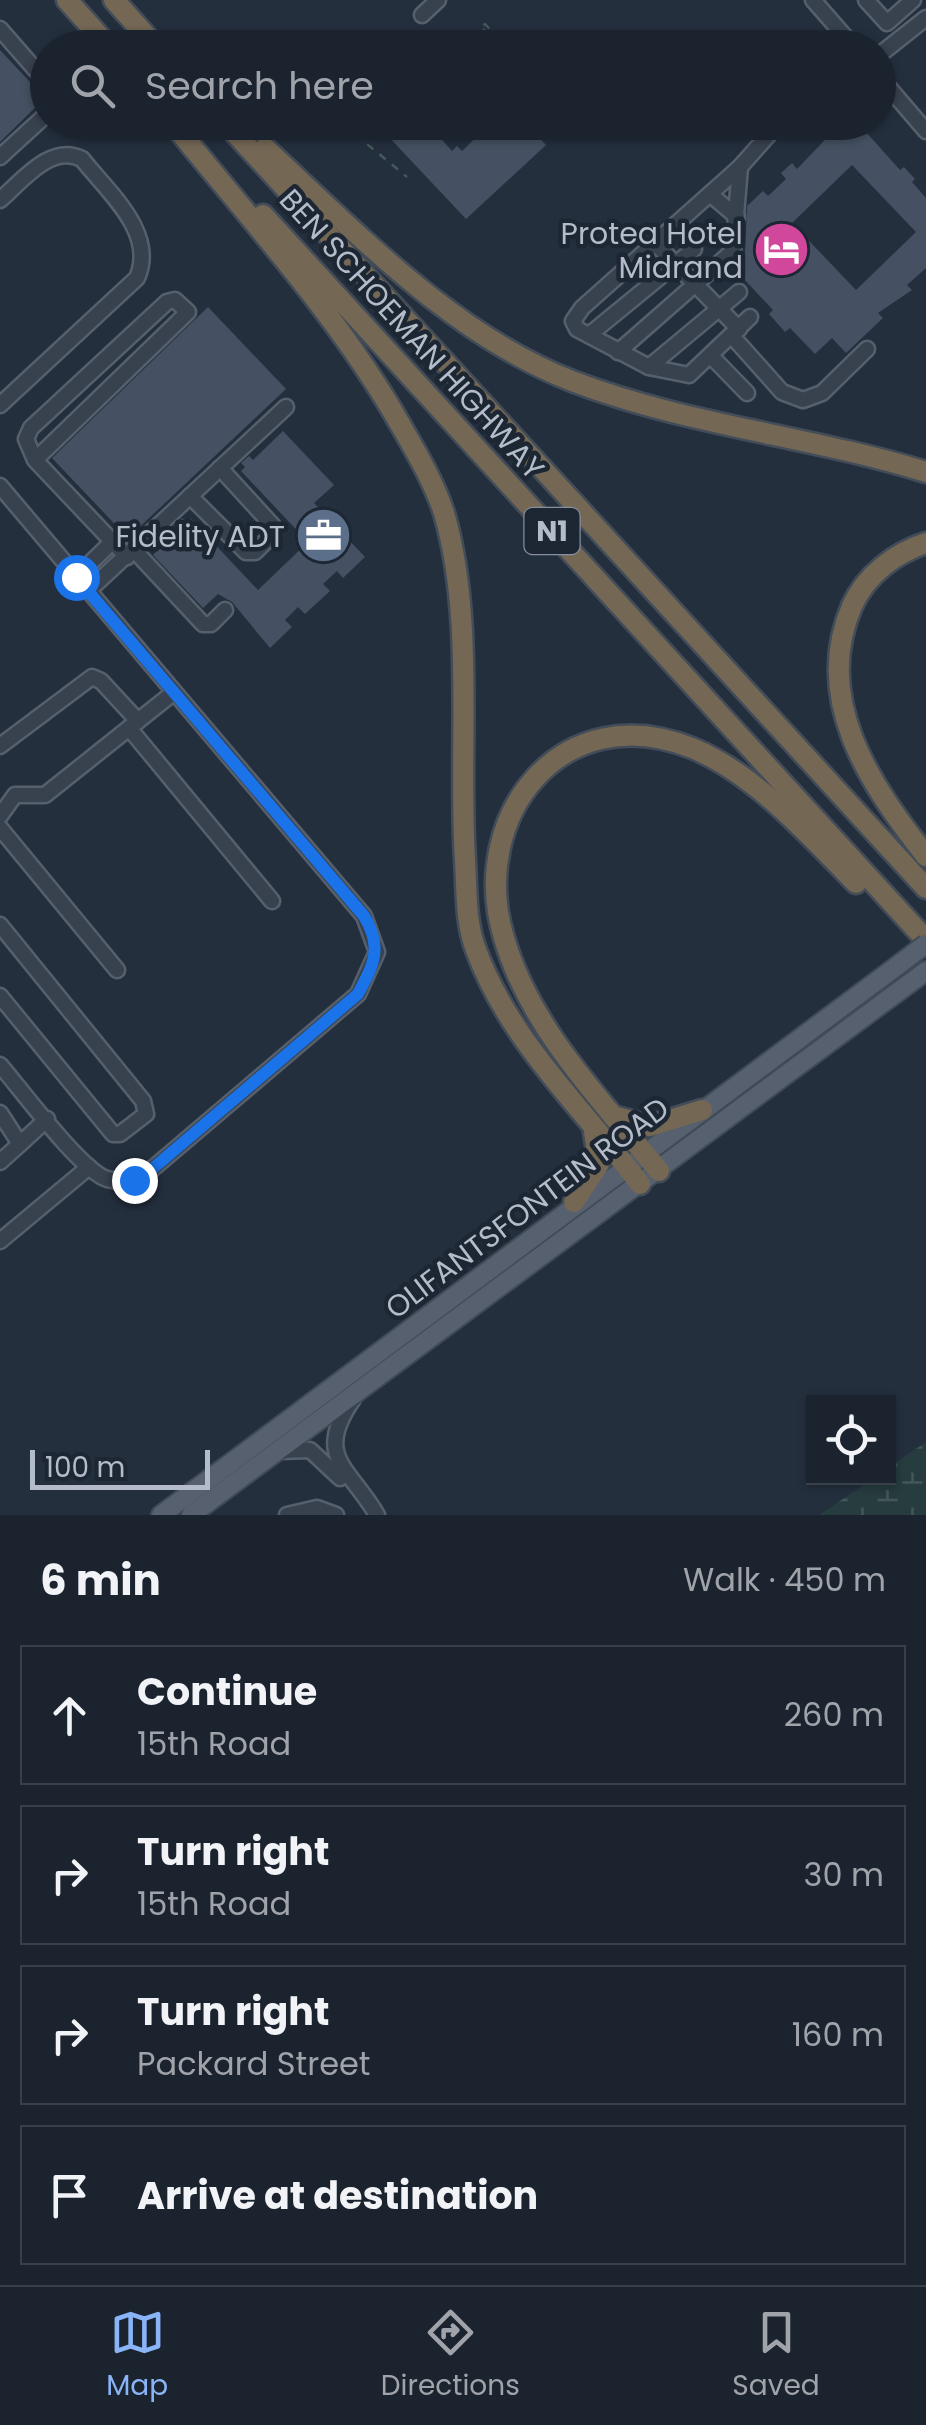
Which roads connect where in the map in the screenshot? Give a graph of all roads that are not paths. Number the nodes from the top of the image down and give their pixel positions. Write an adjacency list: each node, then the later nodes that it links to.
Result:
1 (66, 0): 10 (highway)
2 (114, 0): 11 (highway)
3 (438, 0): 7 (street)
4 (813, 0): 12 (street)
5 (866, 0): 6 (street)
6 (912, 3): 8 (street)
7 (422, 15)
8 (924, 19): 13 (street)
9 (0, 29): 14 (street)
10 (94, 30)
11 (141, 30)
12 (839, 30)
13 (896, 42)
14 (30, 63)
15 (896, 96): 17 (street)
16 (30, 130): 23 (street)
17 (926, 131)
18 (189, 140): 75 (highway)
19 (191, 140): 65 (highway, BEN SCHOEMAN HIGHWAY / N1)
20 (241, 140): 62 (highway, BEN SCHOEMAN HIGHWAY / N1)
21 (258, 140): 46 (highway)
22 (767, 140): 24 (street)
23 (0, 157)
24 (740, 166): 25 (street); 27 (street)
25 (710, 194): 27 (street); 28 (street)
26 (0, 200): 42 (street)
27 (738, 217): 31 (street)
28 (656, 243): 30 (street); 36 (street)
29 (694, 249): 30 (street)
30 (676, 265): 31 (street); 36 (street)
31 (696, 285): 33 (street); 38 (street)
32 (739, 292): 33 (street)
33 (720, 310): 35 (street); 40 (street)
34 (750, 317): 35 (street)
35 (735, 333): 37 (street); 39 (street)
36 (589, 335): 38 (street)
37 (867, 349)
38 (618, 352): 40 (street)
39 (712, 356): 40 (street); 41 (street)
40 (649, 366)
41 (746, 393)
42 (0, 405)
43 (286, 407): 45 (street)
44 (34, 460): 44 (street); 49 (street)
45 (220, 468): 48 (street); 48 (street)
46 (926, 472)
47 (0, 486): 52 (street)
48 (190, 496): 51 (street)
49 (112, 542): 51 (street); 52 (street)
50 (926, 543): 61 (highway)
51 (131, 554): 53 (street); 54 (street)
52 (76, 577): 53 (street)
53 (88, 592): 55 (street)
54 (225, 610)
55 (173, 692): 56 (street); 79 (street)
56 (133, 725): 57 (street); 58 (street); 63 (street)
57 (0, 746)
58 (0, 816)
59 (1, 831): 60 (street); 67 (street)
60 (0, 853)
61 (926, 856)
62 (926, 888)
63 (272, 901)
64 (0, 925): 69 (street)
65 (926, 942): 71 (main road, OLIFANTSFONTEIN ROAD, bridge)
66 (926, 954): 73 (highway)
67 (117, 970)
68 (919, 976): 81 (main road, OLIFANTSFONTEIN ROAD)
69 (0, 996)
70 (0, 1064): 74 (street)
71 (702, 1110): 73 (highway); 77 (main road, OLIFANTSFONTEIN ROAD)
72 (0, 1113): 76 (street)
73 (610, 1115): 77 (highway)
74 (47, 1119): 76 (street); 79 (street)
75 (592, 1128): 80 (highway); 83 (highway)
76 (20, 1144): 78 (street)
77 (645, 1153): 80 (main road, OLIFANTSFONTEIN ROAD); 81 (highway)
78 (0, 1162)
79 (89, 1167): 84 (street)
80 (627, 1167): 82 (highway); 83 (main road, OLIFANTSFONTEIN ROAD)
81 (659, 1171): 82 (main road, OLIFANTSFONTEIN ROAD)
82 (640, 1184): 85 (main road, OLIFANTSFONTEIN ROAD)
83 (574, 1202): 88 (main road, OLIFANTSFONTEIN ROAD)
84 (0, 1241)
85 (362, 1386): 86 (main road, OLIFANTSFONTEIN ROAD); 87 (street)
86 (275, 1452): 87 (street); 89 (main road, OLIFANTSFONTEIN ROAD)
87 (367, 1502): 92 (street)
88 (160, 1515)
89 (191, 1515)
90 (286, 1515): 91 (street)
91 (336, 1515)
92 (377, 1515)

